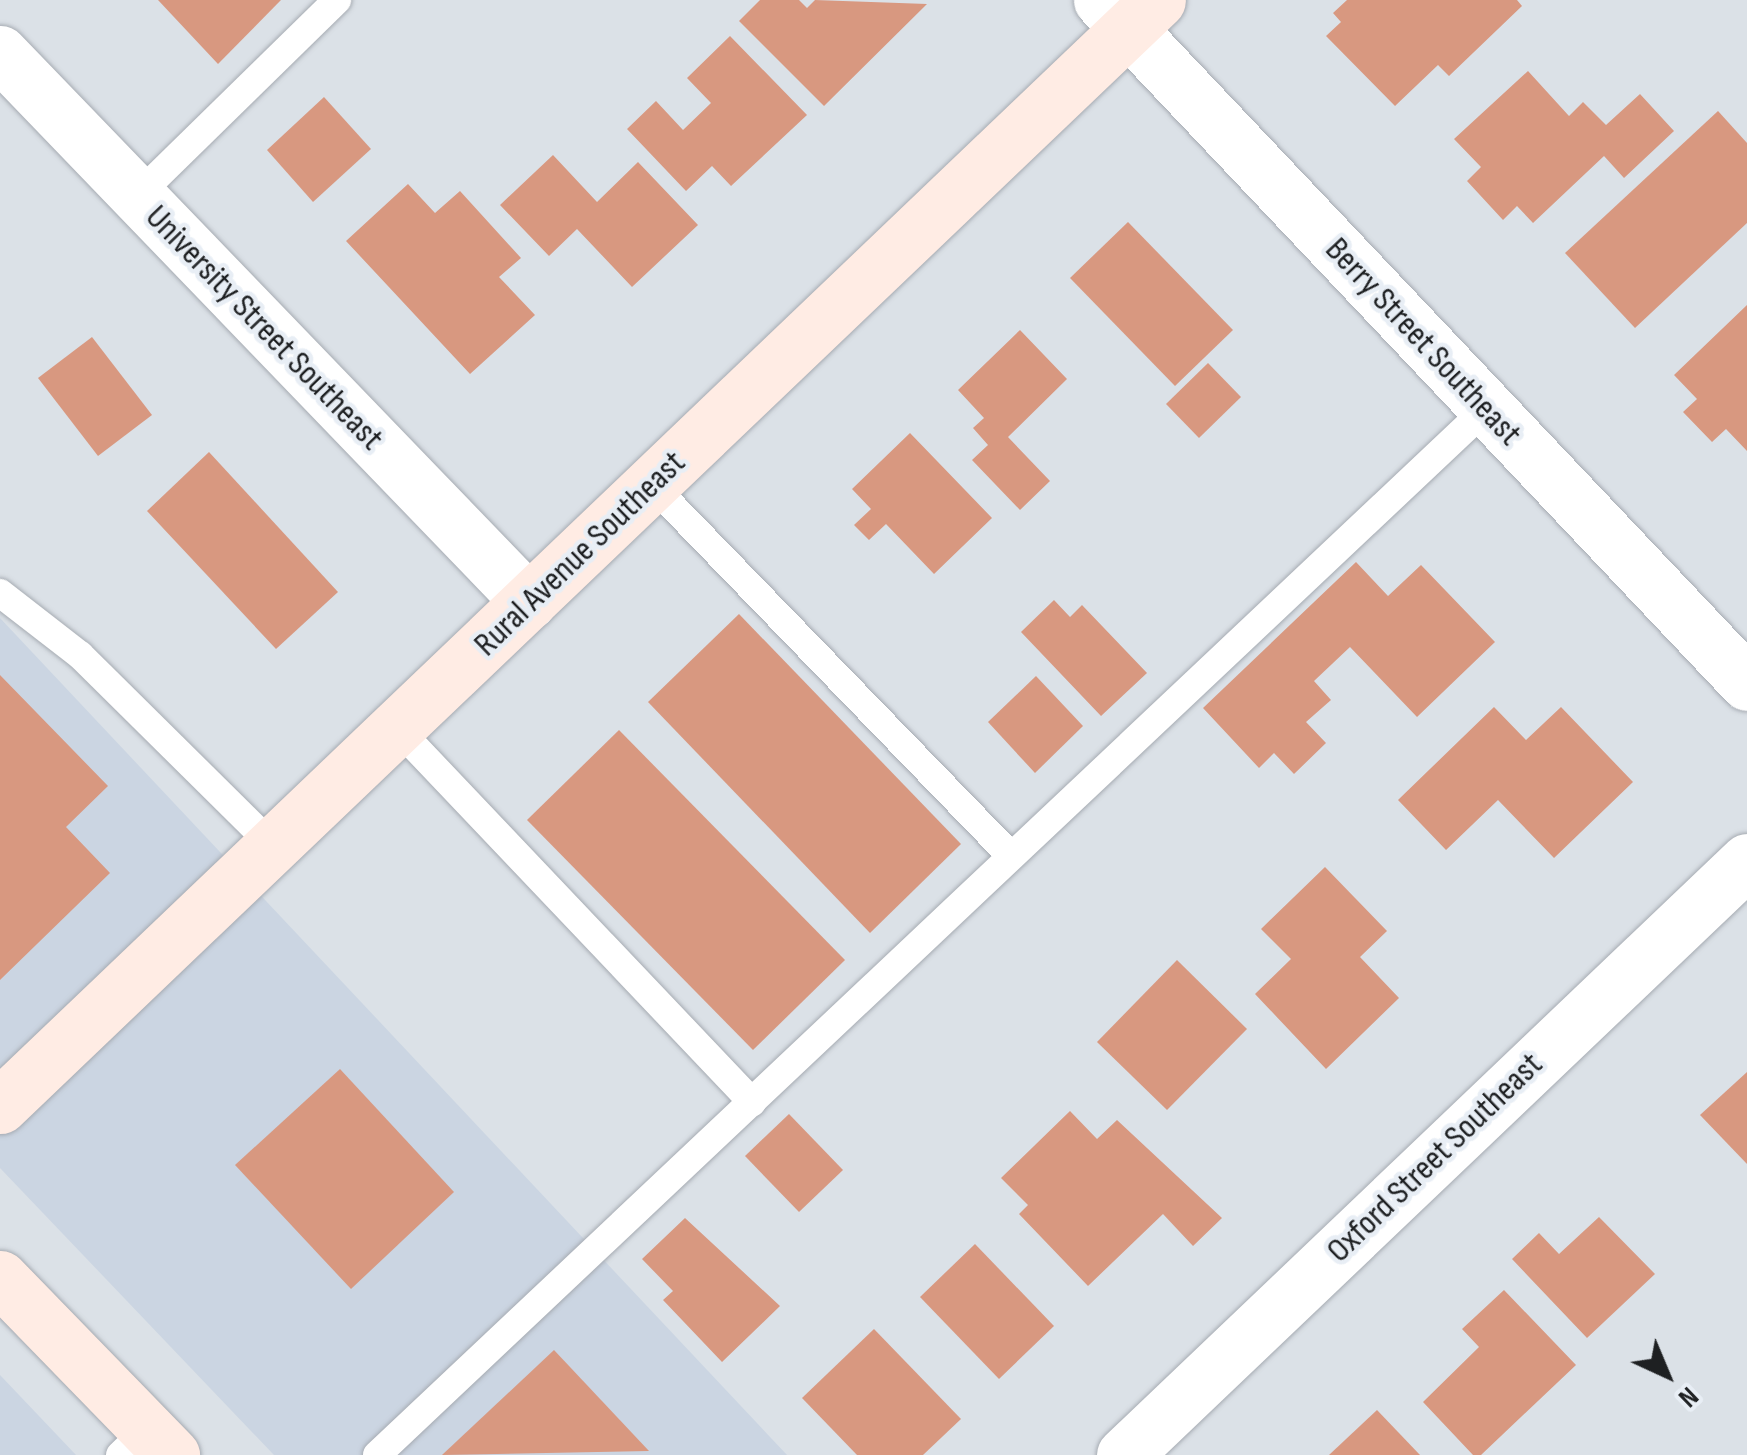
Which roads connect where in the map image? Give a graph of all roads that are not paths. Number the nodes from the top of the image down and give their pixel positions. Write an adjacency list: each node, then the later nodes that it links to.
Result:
1 (336, 0): 4 (lane)
2 (1129, 10): 5 (street, Berry Street Southeast); 6 (street, Rural Avenue Southeast)
3 (0, 53): 4 (street, University Street Southeast)
4 (137, 196): 8 (street, University Street Southeast)
5 (1486, 409): 9 (street, Berry Street Southeast); 12 (lane)
6 (652, 485): 8 (street, Rural Avenue Southeast); 12 (lane)
7 (0, 593): 11 (lane)
8 (529, 602): 10 (street, Rural Avenue Southeast)
9 (1747, 683)
10 (397, 728): 11 (street, Rural Avenue Southeast); 14 (lane)
11 (274, 846): 15 (street, Rural Avenue Southeast)
12 (1011, 856): 14 (lane)
13 (1747, 861): 19 (street, Oxford Street Southeast)
14 (752, 1102): 18 (lane)
15 (0, 1106)
16 (0, 1278): 17 (street)
17 (146, 1446)
18 (376, 1455)
19 (1124, 1455)

